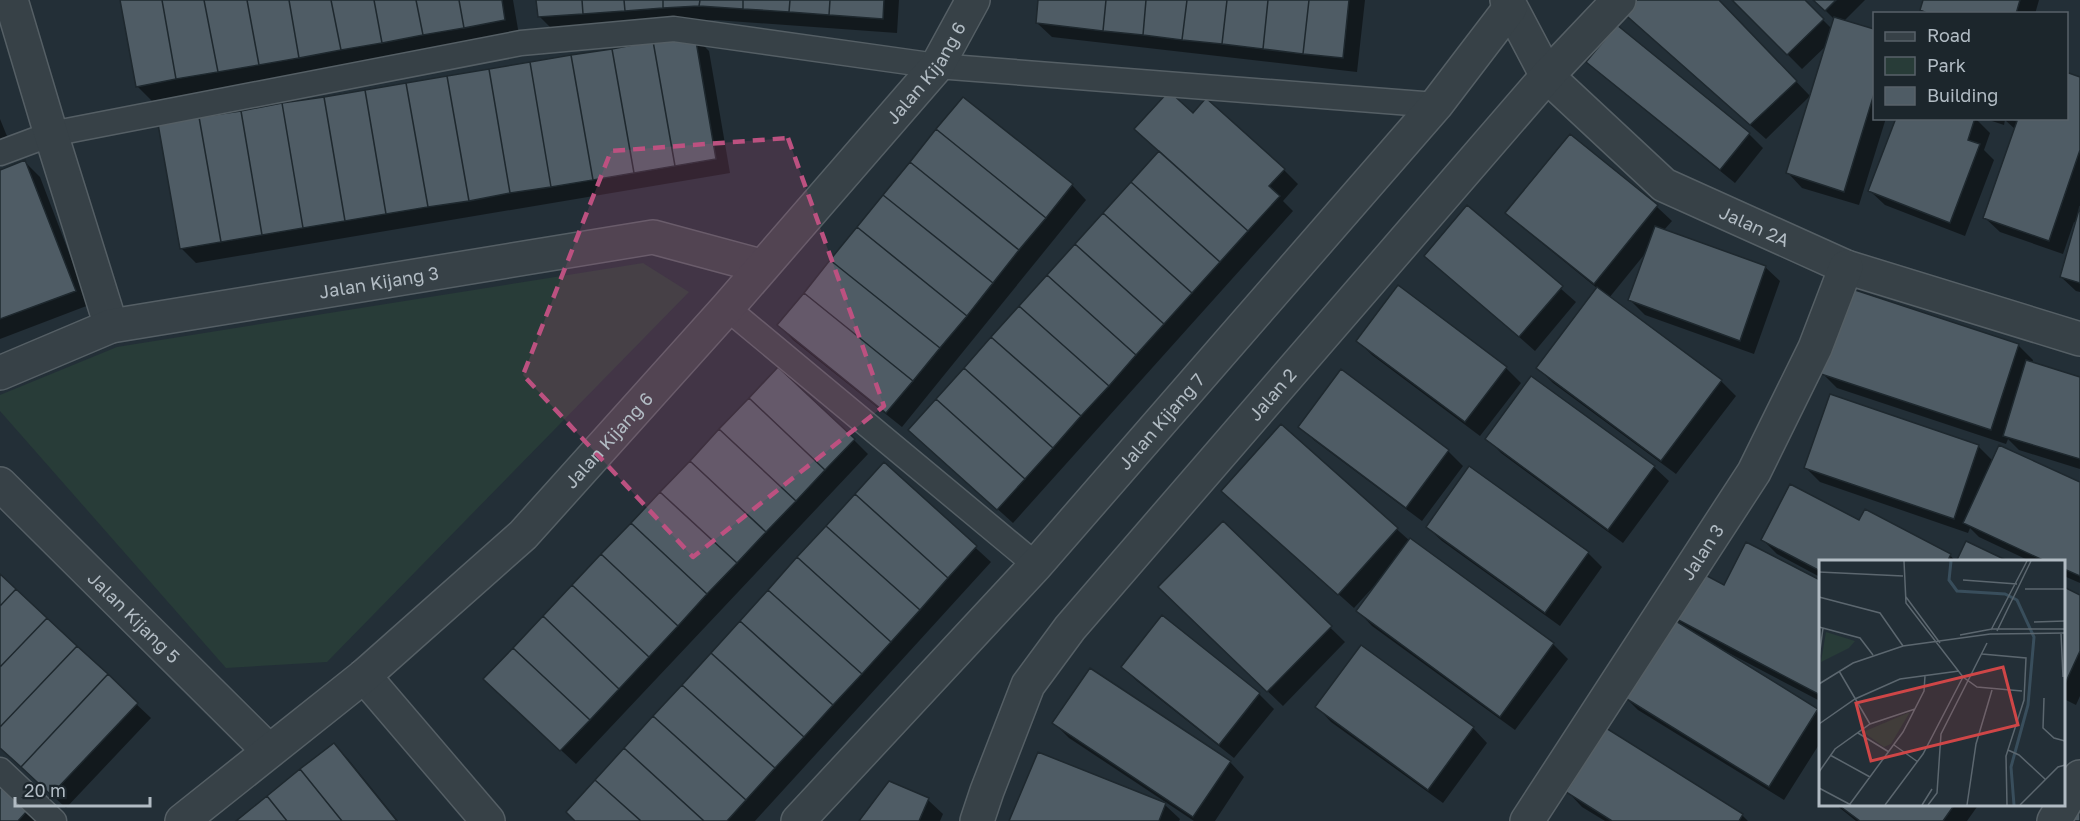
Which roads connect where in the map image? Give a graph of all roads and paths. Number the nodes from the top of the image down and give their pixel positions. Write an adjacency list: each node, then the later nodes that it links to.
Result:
1 (11, 0): 8 (street)
2 (973, 0): 5 (street, Jalan Kijang 6)
3 (1619, 0): 6 (street, Jalan 2)
4 (1508, 4): 6 (street, Jalan 2A); 7 (street, Jalan Kijang 7)
5 (937, 66): 7 (lane); 8 (lane); 10 (street, Jalan Kijang 6)
6 (1547, 76): 11 (street, Jalan 2A); 28 (street, Jalan 2)
7 (1436, 105): 17 (street, Jalan Kijang 7)
8 (51, 134): 9 (lane); 13 (street)
9 (0, 153)
10 (762, 266): 12 (street, Jalan Kijang 6); 13 (street, Jalan Kijang 3)
11 (1846, 267): 14 (street, Jalan 2A); 29 (street, Jalan 3)
12 (727, 308): 17 (lane); 18 (street, Jalan Kijang 6)
13 (111, 326): 15 (street, Jalan Kijang 3)
14 (2080, 339)
15 (0, 373)
16 (0, 484): 19 (street, Jalan Kijang 5)
17 (1036, 565): 27 (street, Jalan Kijang 7)
18 (364, 676): 19 (street, Jalan Kijang 6); 26 (street)
19 (269, 752): 25 (street, Jalan Kijang 6)
20 (0, 770): 24 (lane)
21 (2080, 777): 22 (street)
22 (2065, 802)
23 (2063, 806): 30 (street)
24 (54, 821)
25 (182, 821)
26 (488, 821)
27 (798, 821)
28 (977, 821)
29 (1527, 821)
30 (2054, 821)

